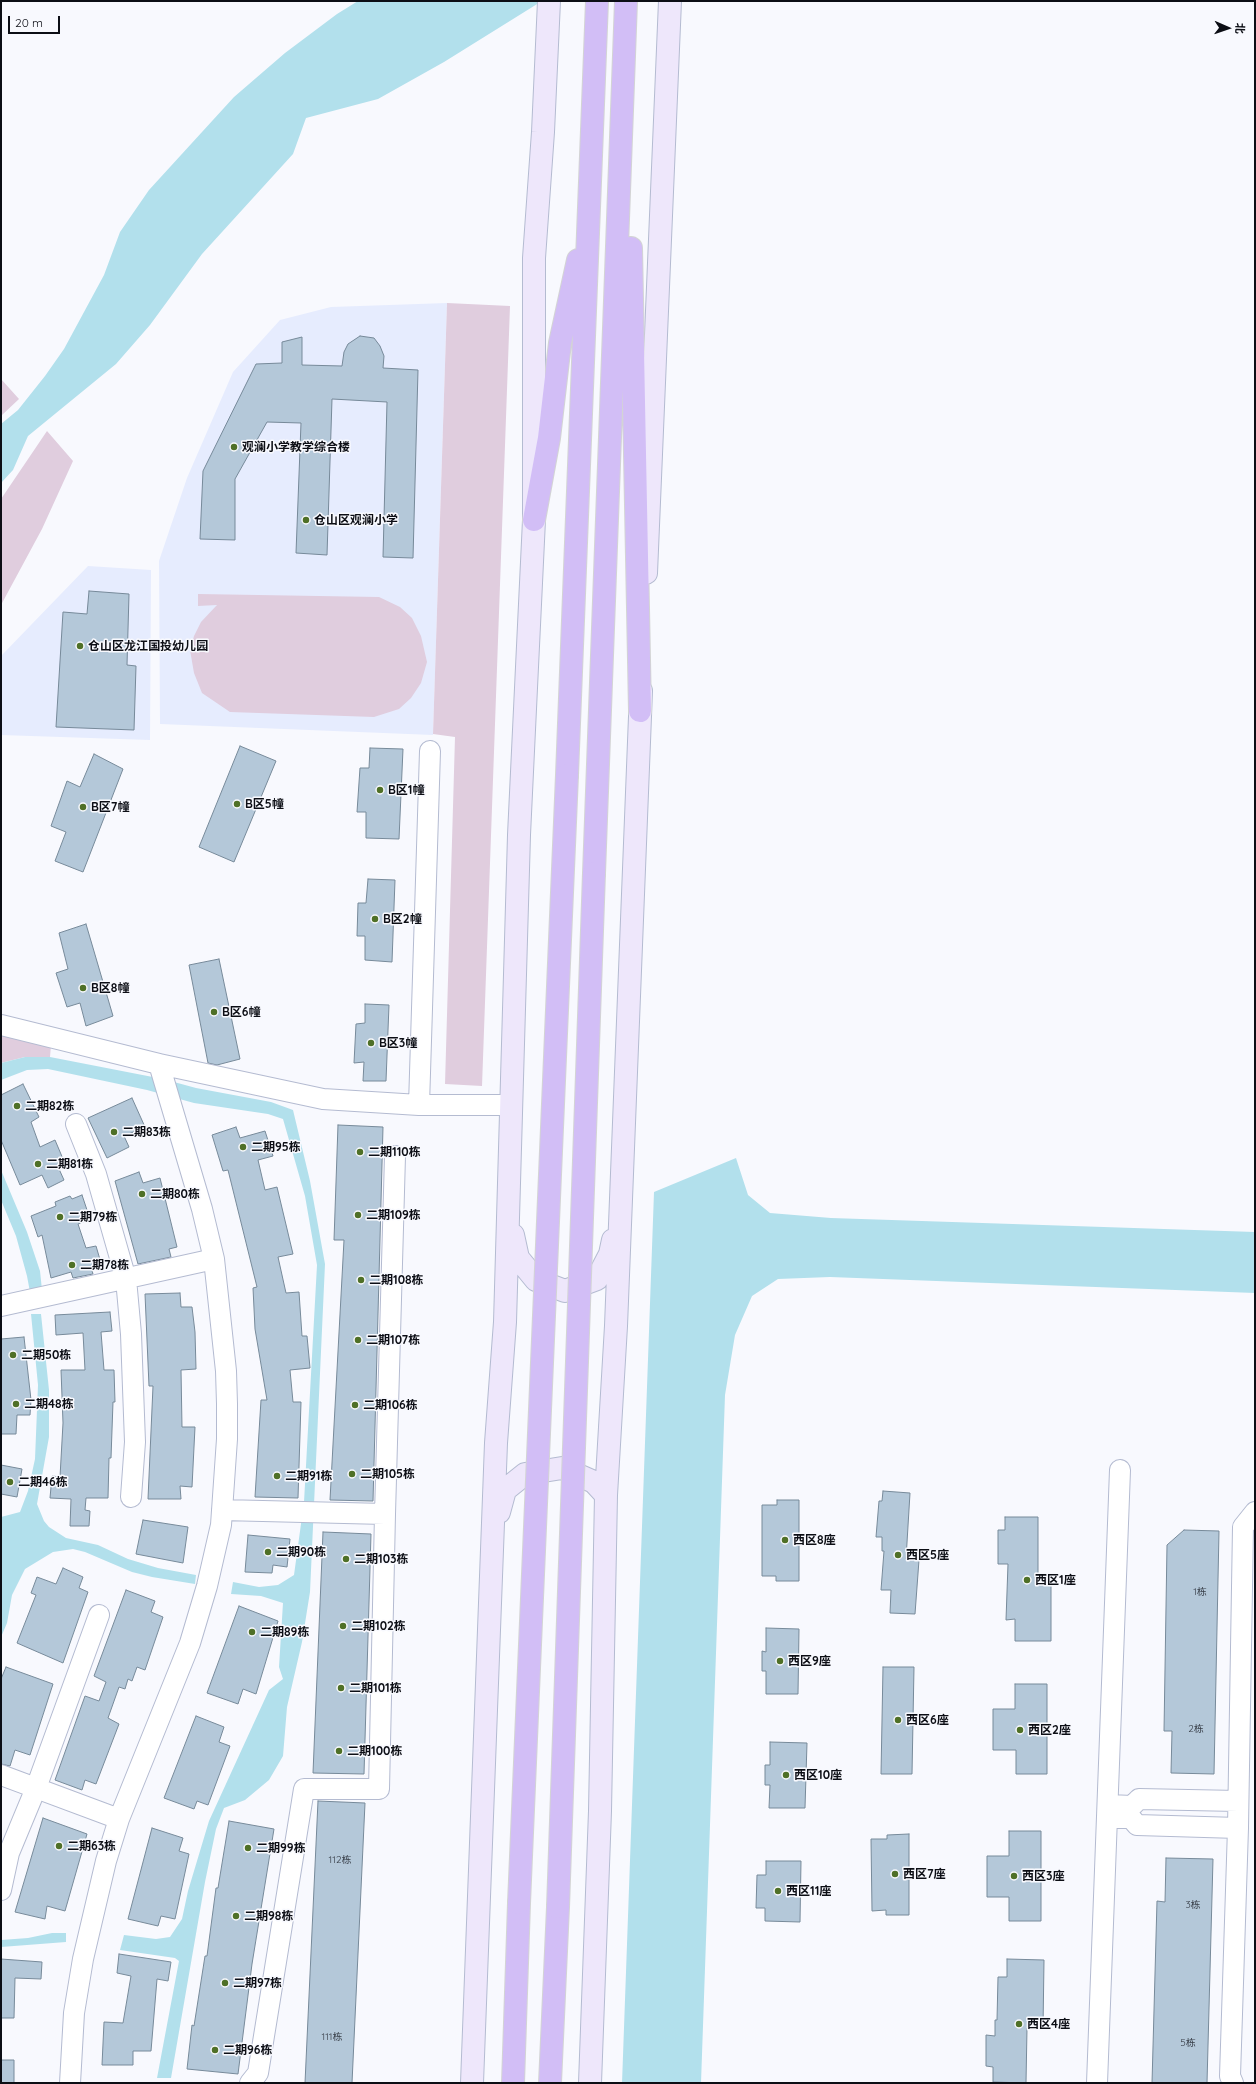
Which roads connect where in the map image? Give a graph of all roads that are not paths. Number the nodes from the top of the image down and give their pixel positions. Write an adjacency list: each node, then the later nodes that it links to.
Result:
1 (597, 1): 5 (highway)
2 (627, 1): 7 (highway); 39 (highway, bridge)
3 (670, 1): 7 (main road)
4 (549, 3): 6 (main road)
5 (591, 200): 6 (highway); 38 (highway, bridge)
6 (534, 520): 12 (main road)
7 (640, 711): 16 (main road)
8 (430, 751): 11 (street)
9 (1, 1025): 10 (street)
10 (163, 1079): 11 (street); 17 (street)
11 (419, 1105): 12 (street)
12 (511, 1105): 15 (main road)
13 (76, 1124): 18 (street)
14 (395, 1156): 25 (street)
15 (508, 1208): 16 (main road); 26 (main road)
16 (619, 1211): 21 (main road)
17 (214, 1260): 18 (street); 23 (street)
18 (126, 1279): 19 (street); 22 (street)
19 (1, 1306)
20 (1120, 1470): 31 (street)
21 (606, 1495): 26 (main road); 40 (main road)
22 (131, 1497)
23 (222, 1510): 25 (street); 32 (street)
24 (1255, 1512): 30 (street)
25 (385, 1514): 36 (street)
26 (494, 1531): 37 (main road)
27 (99, 1615): 29 (street)
28 (1, 1775): 29 (street)
29 (36, 1788): 32 (street); 34 (street)
30 (1238, 1801): 31 (street); 33 (street)
31 (1108, 1812): 33 (street); 41 (street)
32 (119, 1820): 35 (street)
33 (1238, 1828): 42 (street)
34 (1, 1890)
35 (70, 2083)
36 (250, 2083)
37 (472, 2083)
38 (513, 2083)
39 (550, 2083)
40 (590, 2083)
41 (1097, 2083)
42 (1233, 2083)

